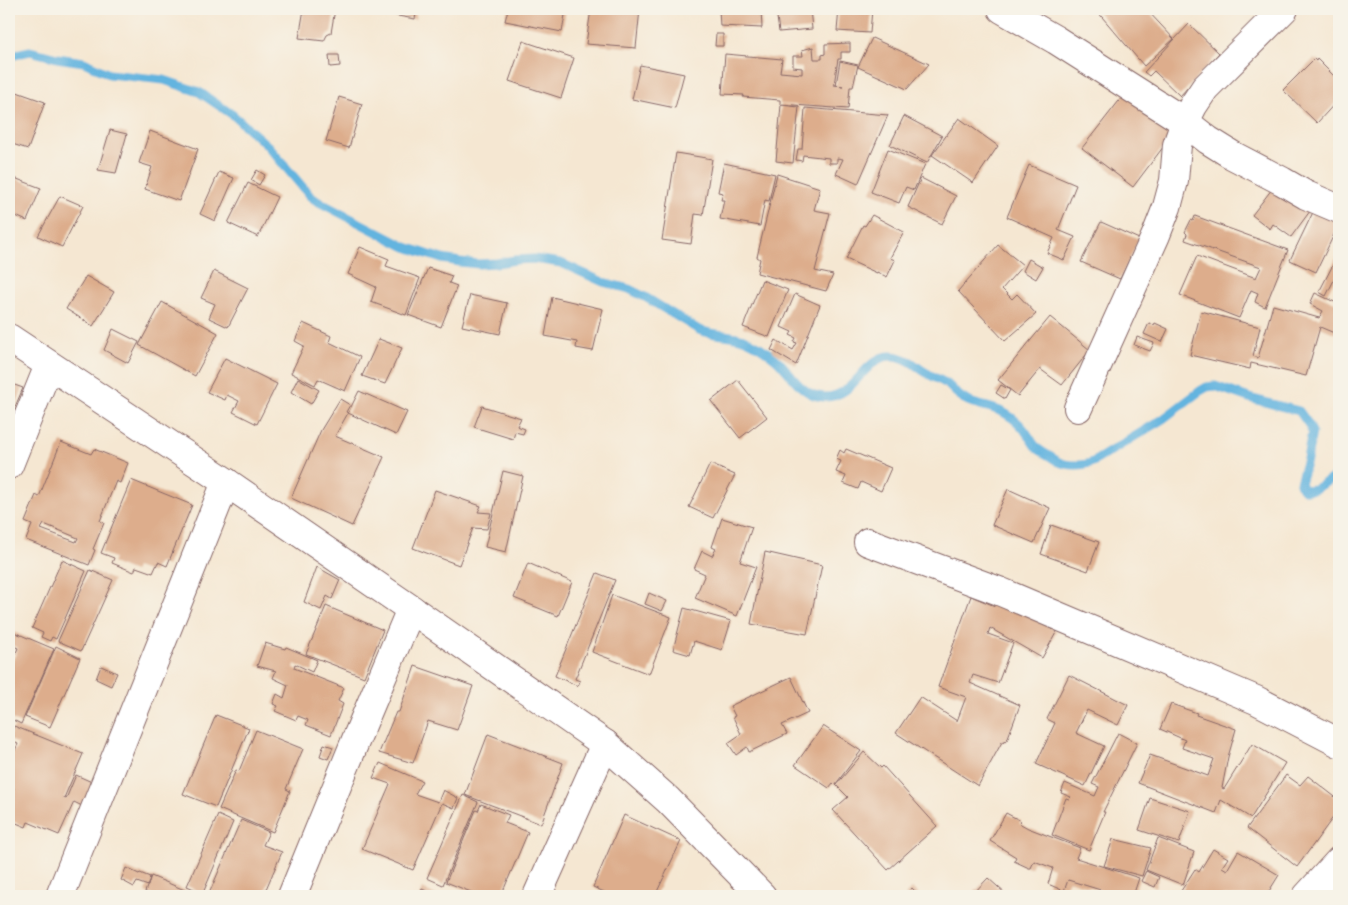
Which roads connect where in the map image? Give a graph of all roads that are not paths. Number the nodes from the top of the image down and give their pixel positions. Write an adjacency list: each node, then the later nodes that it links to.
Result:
1 (1002, 9): 3 (street)
2 (1284, 9): 3 (street)
3 (1185, 122): 4 (street); 7 (street)
4 (1339, 209)
5 (9, 338): 6 (street)
6 (48, 365): 8 (street); 9 (street)
7 (1078, 408)
8 (9, 465)
9 (226, 482): 11 (street); 15 (street)
10 (868, 542): 12 (street)
11 (411, 609): 13 (street); 16 (street)
12 (1339, 742)
13 (605, 744): 17 (street); 18 (street)
14 (1339, 861): 19 (street)
15 (60, 896)
16 (292, 896)
17 (537, 896)
18 (762, 896)
19 (1307, 896)

